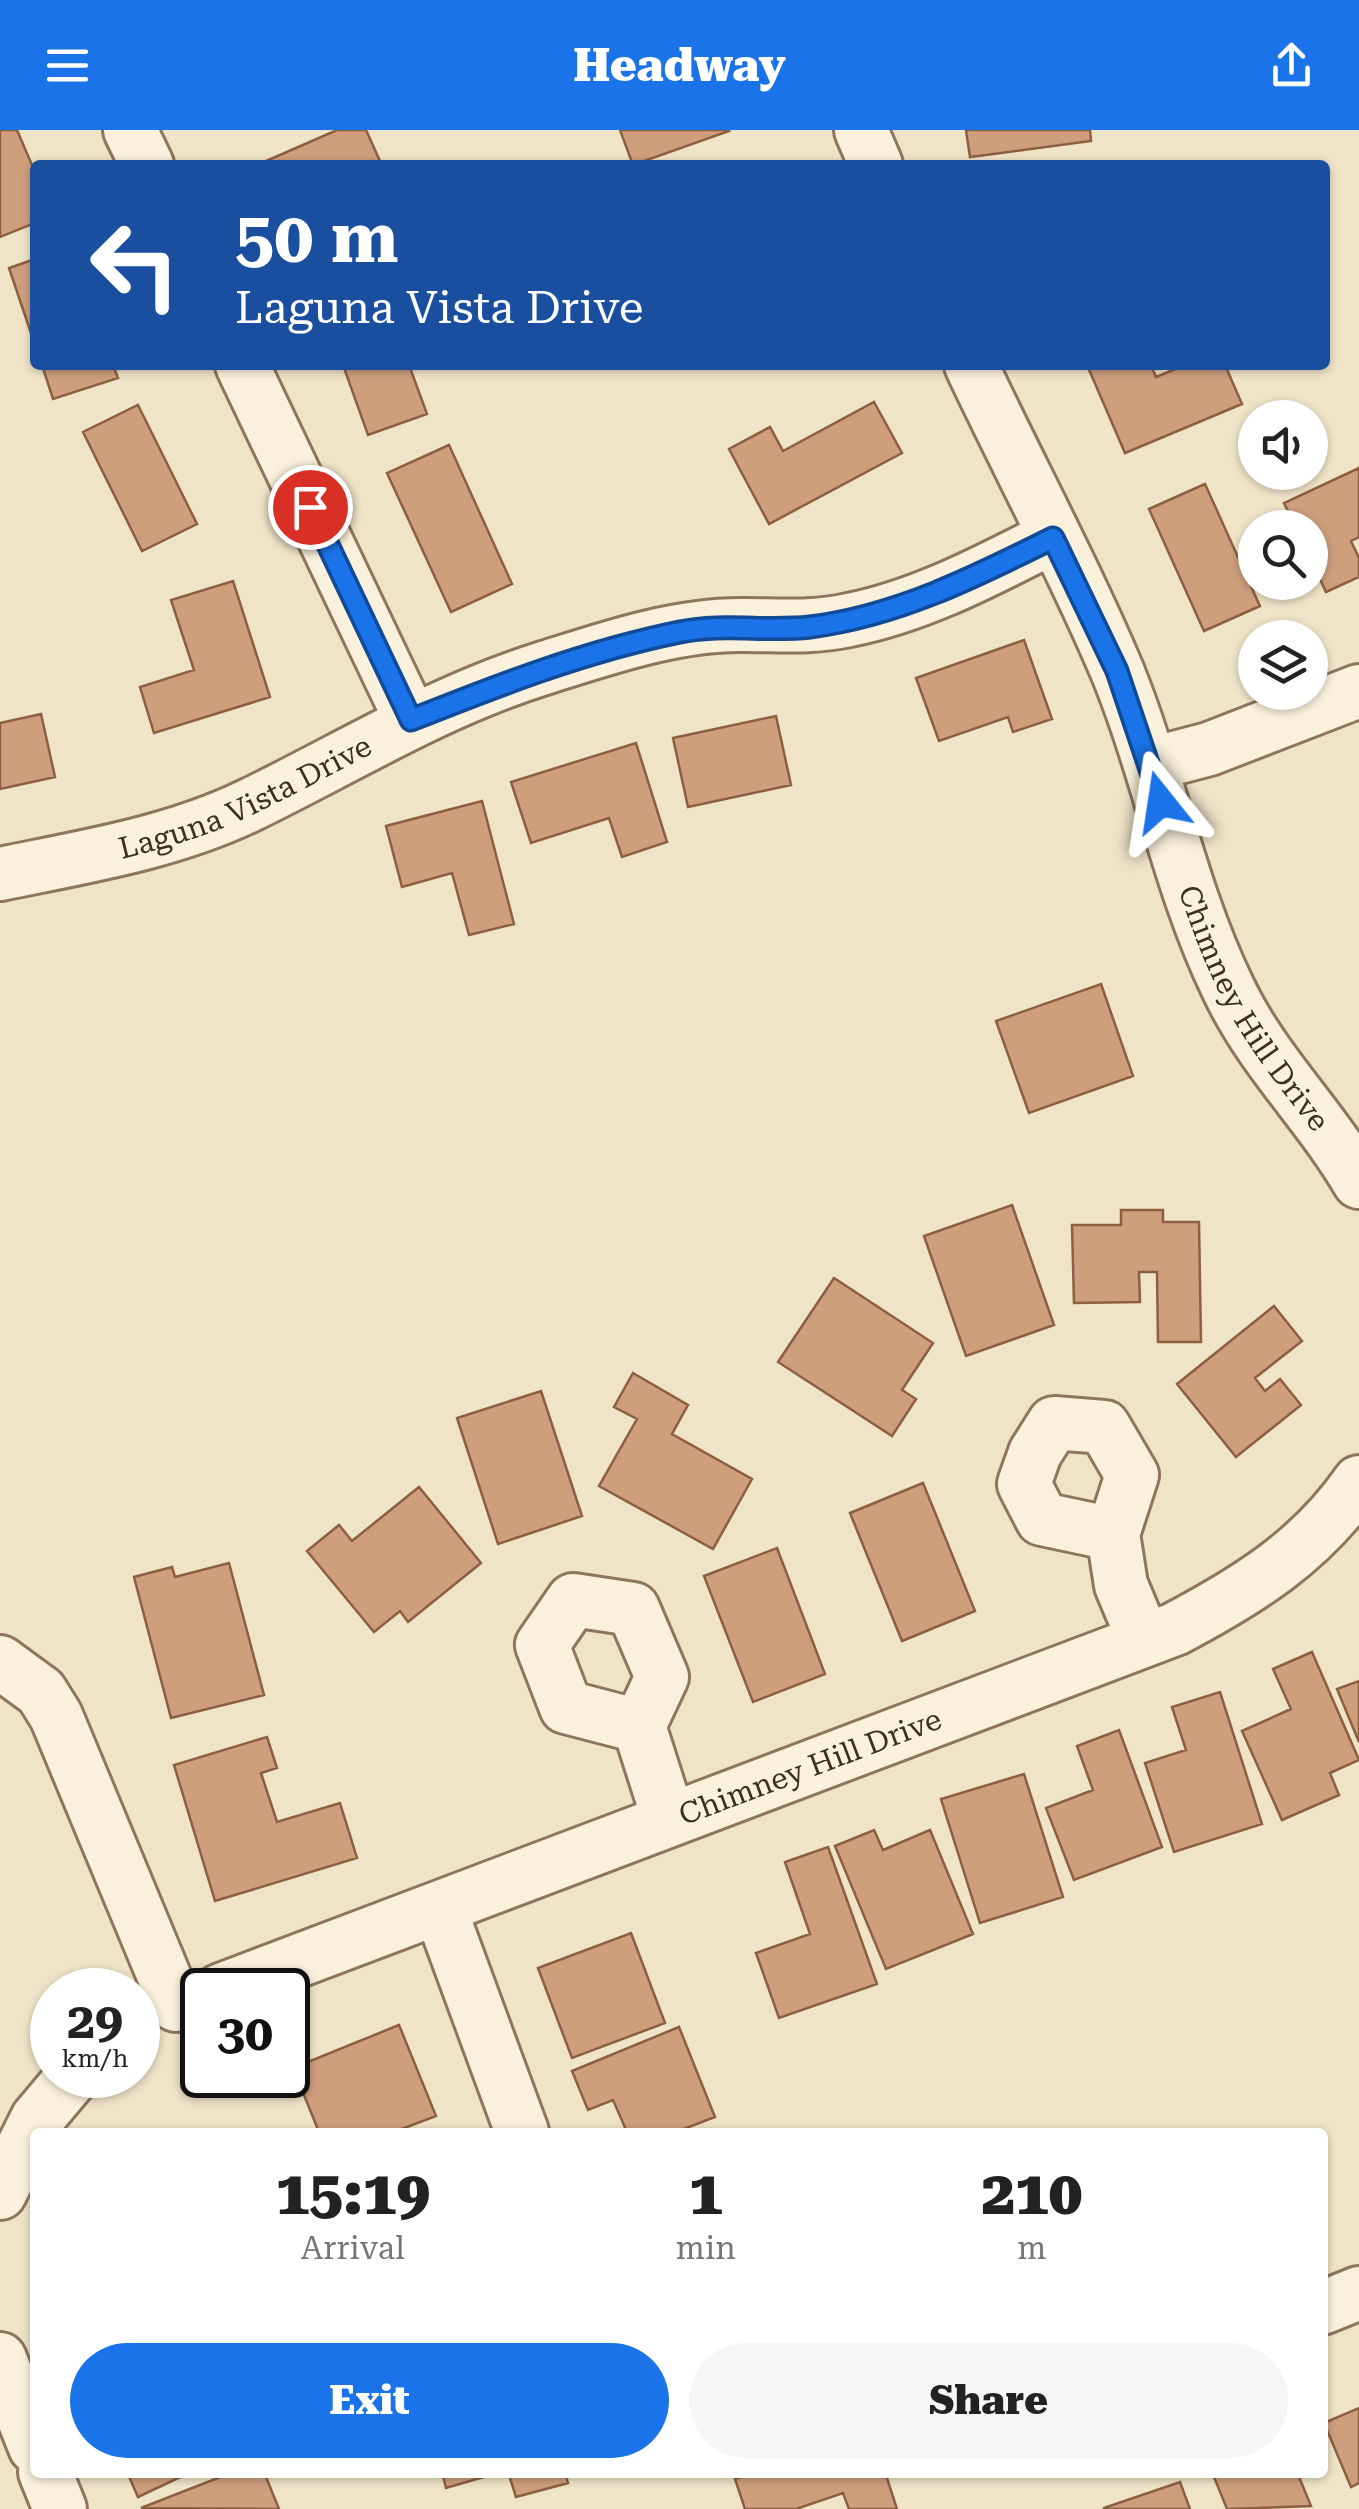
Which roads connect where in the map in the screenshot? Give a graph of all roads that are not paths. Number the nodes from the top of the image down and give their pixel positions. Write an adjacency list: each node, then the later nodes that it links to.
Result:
1 (130, 130): 3 (street)
2 (861, 130): 4 (street)
3 (144, 160)
4 (874, 160)
5 (244, 370): 9 (street)
6 (972, 370): 7 (street, Chimney Hill Drive)
7 (1053, 538): 9 (street, Laguna Vista Drive); 10 (street, Chimney Hill Drive)
8 (1359, 691): 10 (street)
9 (411, 720): 11 (street, Laguna Vista Drive)
10 (1152, 764): 12 (street, Chimney Hill Drive)
11 (0, 874)
12 (1359, 1182)
13 (1359, 1482): 15 (street, Chimney Hill Drive)
14 (1113, 1534): 15 (street)
15 (1144, 1640): 18 (street, Chimney Hill Drive)
16 (0, 1662): 21 (street)
17 (639, 1726): 18 (street)
18 (668, 1820): 19 (street, Chimney Hill Drive)
19 (440, 1908): 20 (street, Chimney Hill Drive); 24 (street)
20 (280, 1968)
21 (180, 1995)
22 (55, 2098): 23 (street)
23 (32, 2128)
24 (521, 2128)
25 (30, 2133): 26 (street)
26 (0, 2192)
27 (1359, 2293): 28 (street)
28 (1328, 2306)
29 (0, 2359): 30 (street)
30 (30, 2434)
31 (47, 2478): 32 (street)
32 (60, 2509)

